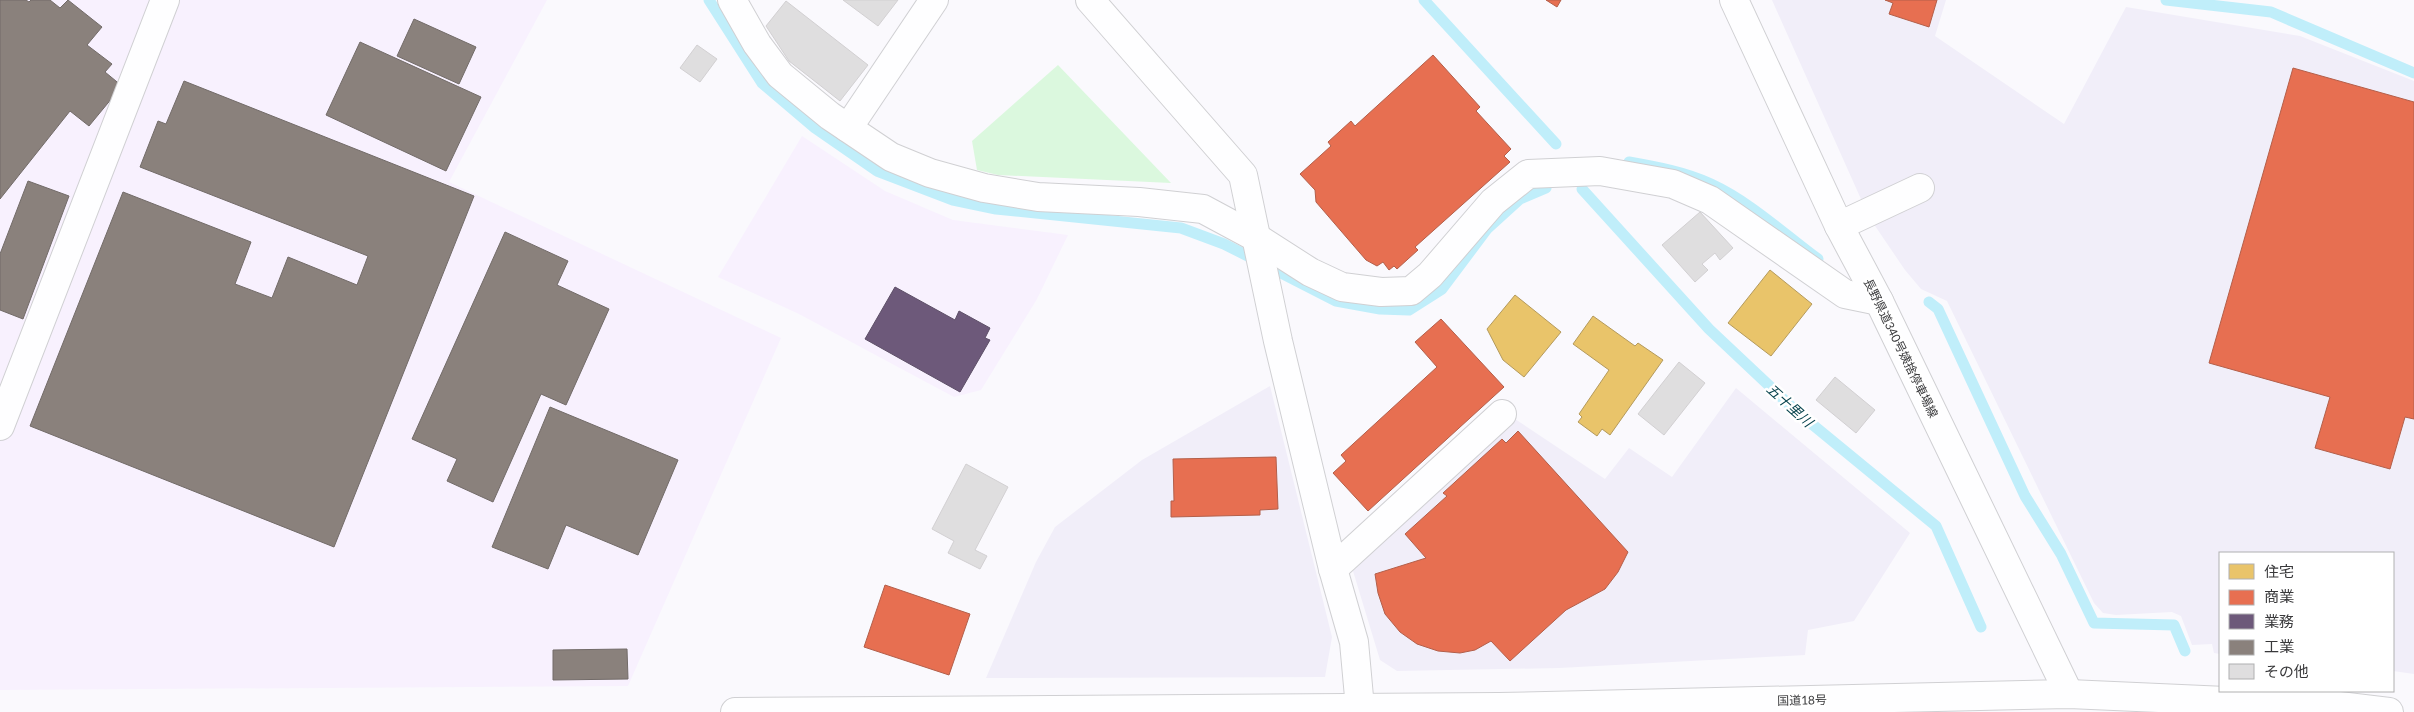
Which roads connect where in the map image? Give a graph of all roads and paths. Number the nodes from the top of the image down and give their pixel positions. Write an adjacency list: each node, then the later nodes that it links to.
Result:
1 (164, 0): 12 (main road)
2 (732, 0): 6 (main road)
3 (934, 0): 6 (main road)
4 (1090, 0): 9 (main road)
5 (1734, 0): 8 (main road, 長野県道340号姨捨停車場線)
6 (848, 128): 9 (main road)
7 (1920, 188): 8 (main road)
8 (1839, 226): 10 (main road, 長野県道340号姨捨停車場線)
9 (1257, 238): 10 (main road); 13 (main road)
10 (1879, 301): 14 (main road, 長野県道340号姨捨停車場線)
11 (1502, 414): 13 (main road)
12 (0, 426)
13 (1333, 569): 15 (main road)
14 (2072, 703): 16 (main road, 国道18号); 19 (main road, 国道18号)
15 (1360, 708): 16 (main road, 国道18号); 17 (main road, 国道18号)
16 (1498, 709)
17 (1009, 711): 18 (main road, 国道18号)
18 (735, 712)
19 (2389, 712)

